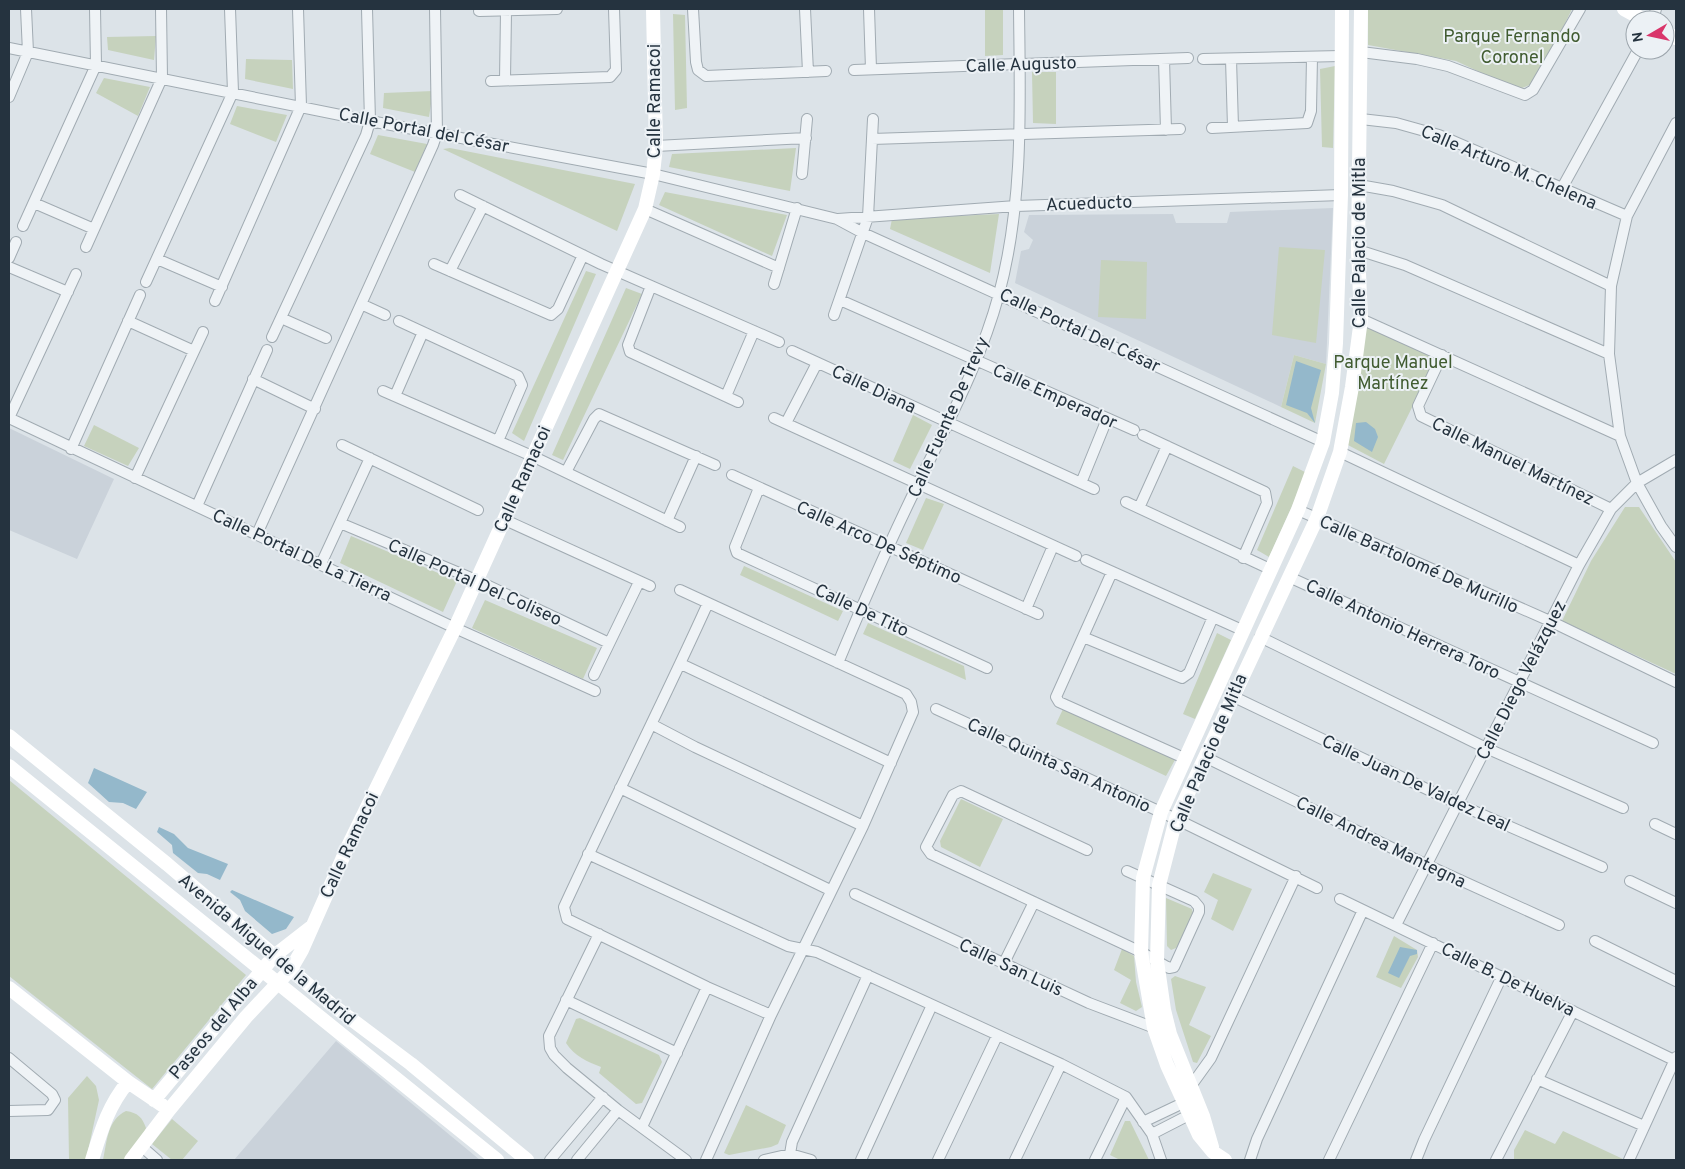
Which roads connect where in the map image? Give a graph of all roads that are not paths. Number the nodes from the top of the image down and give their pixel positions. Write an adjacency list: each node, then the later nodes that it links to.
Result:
1 (26, 9): 21 (street)
2 (95, 9): 31 (street)
3 (161, 9): 36 (street)
4 (230, 9): 39 (street)
5 (298, 9): 41 (street)
6 (367, 9): 45 (street)
7 (435, 9): 51 (street)
8 (557, 9): 18 (street)
9 (614, 9): 37 (street)
10 (654, 9): 55 (main road, Calle Ramacoi)
11 (693, 9): 35 (street)
12 (805, 9): 35 (street)
13 (869, 9): 32 (street)
14 (1019, 9): 30 (street, Calle Fuente De Trevy)
15 (1342, 9): 23 (main road, Calle Palacio de Mitla)
16 (1361, 9): 22 (main road, Calle Palacio de Mitla)
17 (1580, 9): 22 (street)
18 (506, 10): 19 (street); 37 (street)
19 (479, 11)
20 (9, 48): 21 (street, Calle Portal del César)
21 (28, 52): 31 (street, Calle Portal del César); 40 (street)
22 (1361, 52): 44 (main road, Calle Palacio de Mitla)
23 (1341, 56): 24 (street); 61 (main road, Calle Palacio de Mitla)
24 (1312, 57): 27 (street); 47 (street)
25 (1188, 58): 26 (street, Calle Augusto)
26 (1164, 59): 30 (street, Calle Augusto); 50 (street)
27 (1231, 59): 28 (street); 47 (street)
28 (1203, 60)
29 (1632, 60): 59 (street)
30 (1020, 64): 32 (street, Calle Augusto); 52 (street, Calle Fuente De Trevy)
31 (96, 65): 36 (street, Calle Portal del César); 62 (street)
32 (871, 69): 33 (street, Calle Augusto)
33 (854, 70)
34 (826, 71): 35 (street)
35 (808, 72)
36 (162, 78): 39 (street, Calle Portal del César); 71 (street)
37 (505, 80): 38 (street)
38 (491, 81)
39 (233, 92): 41 (street, Calle Portal del César); 78 (street)
40 (9, 97)
41 (301, 106): 45 (street, Calle Portal del César); 89 (street)
42 (807, 119): 53 (street)
43 (873, 119): 54 (street)
44 (1361, 119): 58 (main road, Calle Palacio de Mitla); 59 (street, Calle Arturo M. Chelena)
45 (370, 121): 51 (street, Calle Portal del César); 98 (street)
46 (1212, 128): 47 (street)
47 (1233, 128)
48 (1180, 129): 50 (street)
49 (1675, 129): 67 (street)
50 (1166, 130): 52 (street)
51 (437, 133): 56 (street, Calle Portal del César); 95 (street)
52 (1019, 134): 54 (street); 64 (street, Calle Fuente De Trevy)
53 (806, 138): 55 (street); 57 (street)
54 (872, 139): 68 (street)
55 (656, 146): 56 (main road, Calle Ramacoi)
56 (653, 174): 65 (street, Calle Portal del César); 66 (main road, Calle Ramacoi)
57 (802, 174)
58 (1359, 185): 75 (main road, Calle Palacio de Mitla); 88 (street)
59 (1562, 188): 67 (street, Calle Arturo M. Chelena)
60 (460, 195): 63 (street)
61 (1341, 195): 64 (street, Acueducto); 128 (main road, Calle Palacio de Mitla)
62 (34, 203): 70 (street); 71 (street)
63 (484, 206): 76 (street); 83 (street)
64 (1016, 206): 68 (street, Acueducto); 91 (street, Calle Fuente De Trevy)
65 (797, 208): 69 (street, Calle Portal del César); 81 (street)
66 (645, 209): 81 (street); 82 (main road, Calle Ramacoi)
67 (1627, 216): 88 (street)
68 (868, 217): 69 (street, Acueducto); 72 (street)
69 (837, 219): 72 (street, Calle Portal Del César)
70 (23, 226)
71 (94, 229): 74 (street)
72 (864, 233): 91 (street, Calle Portal Del César); 93 (street)
73 (16, 242): 77 (street)
74 (86, 247)
75 (1358, 250): 99 (main road, Calle Palacio de Mitla); 111 (street)
76 (583, 255): 82 (street); 83 (street)
77 (9, 258)
78 (157, 259): 85 (street); 89 (street)
79 (434, 264): 83 (street)
80 (9, 267): 90 (street)
81 (779, 268): 86 (street)
82 (616, 270): 87 (street); 133 (main road, Calle Ramacoi)
83 (450, 272)
84 (76, 274): 90 (street)
85 (146, 282)
86 (774, 284)
87 (651, 286): 102 (street); 118 (street)
88 (1611, 286): 111 (street)
89 (222, 287): 94 (street)
90 (68, 292): 121 (street)
91 (1000, 293): 113 (street, Calle Fuente De Trevy); 128 (street, Calle Portal Del César)
92 (140, 295): 100 (street)
93 (840, 300): 97 (street); 113 (street, Calle Emperador)
94 (215, 301)
95 (361, 304): 96 (street); 120 (street)
96 (385, 315)
97 (834, 315)
98 (281, 318): 105 (street); 106 (street)
99 (1361, 319): 112 (street); 132 (main road, Calle Palacio de Mitla)
100 (128, 321): 109 (street); 131 (street)
101 (399, 321): 104 (street)
102 (754, 330): 107 (street); 118 (street)
103 (203, 332): 109 (street)
104 (423, 332): 117 (street); 127 (street)
105 (272, 337)
106 (326, 338)
107 (779, 342)
108 (267, 350): 115 (street)
109 (194, 351): 140 (street)
110 (792, 351): 114 (street, Calle Diana)
111 (1609, 354): 126 (street)
112 (1442, 355): 126 (street); 149 (street, Calle Manuel Martínez)
113 (976, 362): 123 (street, Calle Emperador); 125 (street, Calle Fuente De Trevy)
114 (817, 363): 124 (street); 125 (street, Calle Diana)
115 (253, 379): 120 (street); 147 (street)
116 (383, 391): 117 (street)
117 (395, 396): 127 (street)
118 (726, 396): 119 (street)
119 (738, 402)
120 (315, 408): 157 (street)
121 (9, 418): 131 (street, Calle Portal De La Tierra)
122 (774, 418): 124 (street)
123 (1107, 419): 130 (street, Calle Emperador); 141 (street)
124 (786, 423): 143 (street)
125 (949, 423): 141 (street, Calle Diana); 143 (street, Calle Fuente De Trevy)
126 (1620, 436): 142 (street)
127 (498, 441): 133 (street)
128 (1322, 442): 151 (main road, Calle Palacio de Mitla)
129 (342, 445): 135 (street)
130 (1167, 446): 148 (street); 162 (street, Calle Emperador)
131 (71, 449): 140 (street, Calle Portal De La Tierra)
132 (1340, 452): 152 (main road, Calle Palacio de Mitla); 165 (street)
133 (532, 456): 138 (street); 153 (main road, Calle Ramacoi)
134 (696, 456): 137 (street); 138 (street); 154 (street)
135 (370, 458): 150 (street); 155 (street)
136 (1676, 460): 142 (street, Calle Diego Velázquez)
137 (715, 465)
138 (566, 472): 154 (street)
139 (732, 475): 144 (street, Calle Arco De Séptimo)
140 (135, 478): 147 (street, Calle Portal De La Tierra)
141 (1081, 483): 145 (street, Calle Diana)
142 (1637, 483): 149 (street, Calle Diego Velázquez); 160 (street)
143 (918, 485): 158 (street, Calle Fuente De Trevy); 159 (street)
144 (760, 488): 158 (street, Calle Arco De Séptimo); 175 (street, Calle De Tito)
145 (1094, 489)
146 (1126, 502): 148 (street)
147 (197, 506): 157 (street, Calle Portal De La Tierra)
148 (1139, 508): 162 (street)
149 (1611, 509): 165 (street, Calle Diego Velázquez)
150 (478, 510)
151 (1298, 510): 152 (street, Calle Bartolomé De Murillo); 166 (main road, Calle Palacio de Mitla)
152 (1316, 518): 168 (main road, Calle Palacio de Mitla); 178 (street, Calle Bartolomé De Murillo)
153 (505, 520): 169 (main road, Calle Ramacoi); 170 (street)
154 (667, 521): 156 (street)
155 (340, 523): 164 (street); 169 (street, Calle Portal Del Coliseo)
156 (680, 527)
157 (257, 534): 164 (street, Calle Portal De La Tierra)
158 (888, 546): 174 (street, Calle Arco De Séptimo); 175 (street, Calle Fuente De Trevy)
159 (1053, 546): 161 (street); 174 (street)
160 (1676, 547)
161 (1076, 556)
162 (1244, 558): 166 (street)
163 (1086, 560): 167 (street)
164 (321, 564): 179 (street, Calle Portal De La Tierra)
165 (1579, 565): 178 (street, Calle Diego Velázquez)
166 (1270, 569): 180 (main road, Calle Palacio de Mitla)
167 (1112, 572): 177 (street); 182 (street)
168 (1289, 577): 181 (main road, Calle Palacio de Mitla); 189 (street, Calle Antonio Herrera Toro)
169 (476, 580): 179 (main road, Calle Ramacoi); 183 (street, Calle Portal Del Coliseo)
170 (639, 582): 171 (street); 183 (street)
171 (650, 586)
172 (680, 590): 173 (street)
173 (708, 603): 184 (street); 185 (street)
174 (1026, 608): 176 (street, Calle Arco De Séptimo)
175 (860, 609): 184 (street, Calle Fuente De Trevy); 186 (street, Calle De Tito)
176 (1038, 614)
177 (1212, 618): 180 (street); 182 (street)
178 (1550, 621): 188 (street, Calle Bartolomé De Murillo); 189 (street, Calle Diego Velázquez)
179 (455, 628): 190 (street, Calle Portal De La Tierra); 227 (main road, Calle Ramacoi)
180 (1242, 630): 198 (main road, Calle Palacio de Mitla)
181 (1260, 636): 191 (main road, Calle Palacio de Mitla); 196 (street)
182 (1083, 637): 198 (street)
183 (609, 643): 187 (street)
184 (838, 663): 199 (street)
185 (681, 664): 193 (street); 199 (street)
186 (987, 668)
187 (594, 675)
188 (1676, 682)
189 (1519, 683): 195 (street, Calle Antonio Herrera Toro); 196 (street, Calle Diego Velázquez)
190 (595, 691)
191 (1232, 696): 197 (main road, Calle Palacio de Mitla); 202 (street, Calle Juan De Valdez Leal)
192 (936, 709): 204 (street, Calle Quinta San Antonio)
193 (652, 725): 201 (street); 207 (street)
194 (9, 736): 233 (main road, Avenida Miguel de la Madrid)
195 (1653, 743)
196 (1486, 748): 202 (street, Calle Diego Velázquez); 203 (street)
197 (1205, 757): 205 (main road, Calle Palacio de Mitla); 211 (street, Calle Andrea Mantegna)
198 (1184, 758): 204 (main road, Calle Palacio de Mitla)
199 (891, 763): 207 (street)
200 (9, 766): 237 (main road, Avenida Miguel de la Madrid)
201 (620, 788): 210 (street); 219 (street)
202 (1458, 804): 211 (street, Calle Diego Velázquez); 212 (street, Calle Juan De Valdez Leal)
203 (1623, 808)
204 (1161, 812): 205 (street, Calle Quinta San Antonio); 215 (main road, Calle Palacio de Mitla)
205 (1176, 819): 214 (street, Calle Quinta San Antonio); 217 (main road, Calle Palacio de Mitla)
206 (1655, 824): 208 (street)
207 (863, 826): 219 (street)
208 (1676, 834)
209 (1087, 850): 222 (street)
210 (588, 854): 228 (street); 231 (street)
211 (1427, 865): 225 (street, Calle Diego Velázquez); 226 (street, Calle Andrea Mantegna)
212 (1602, 867)
213 (1127, 871): 215 (street)
214 (1296, 876): 218 (street, Calle Quinta San Antonio); 257 (street)
215 (1144, 878): 217 (street); 232 (main road, Calle Palacio de Mitla)
216 (1630, 881): 223 (street)
217 (1159, 884): 234 (main road, Calle Palacio de Mitla); 234 (street)
218 (1317, 888)
219 (830, 890): 231 (street)
220 (854, 894): 235 (street, Calle San Luis)
221 (1340, 899): 224 (street, Calle B. De Huelva)
222 (1034, 902): 232 (street); 235 (street)
223 (1676, 903)
224 (1363, 910): 225 (street, Calle B. De Huelva); 289 (street)
225 (1396, 925): 230 (street, Calle B. De Huelva)
226 (1559, 925)
227 (310, 928): 233 (main road, Calle Ramacoi); 236 (main road, Calle Ramacoi)
228 (599, 934): 242 (street); 244 (street)
229 (1595, 941): 240 (street)
230 (1433, 943): 239 (street, Calle B. De Huelva); 290 (street)
231 (803, 950): 238 (street); 247 (street)
232 (1141, 952): 234 (street); 248 (main road, Calle Palacio de Mitla)
233 (274, 956): 236 (main road, Avenida Miguel de la Madrid); 237 (main road, Paseos del Alba)
234 (1157, 962): 249 (main road, Calle Palacio de Mitla)
235 (1004, 963): 248 (street, Calle San Luis)
236 (291, 969): 241 (main road, Paseos del Alba); 276 (main road, Avenida Miguel de la Madrid)
237 (261, 971): 241 (main road, Avenida Miguel de la Madrid); 260 (main road, Paseos del Alba)
238 (868, 975): 245 (street); 271 (street)
239 (1502, 976): 246 (street, Calle B. De Huelva); 291 (street)
240 (1676, 981)
241 (277, 984): 262 (main road, Paseos del Alba); 275 (main road, Avenida Miguel de la Madrid)
242 (707, 987): 247 (street); 251 (street)
243 (9, 988): 256 (main road)
244 (566, 1000): 251 (street); 258 (street)
245 (932, 1006): 250 (street); 283 (street)
246 (1573, 1010): 253 (street, Calle B. De Huelva); 255 (street)
247 (771, 1015): 280 (street)
248 (1154, 1028): 249 (street, Calle San Luis); 261 (main road, Calle Palacio de Mitla)
249 (1170, 1034): 257 (main road, Calle Palacio de Mitla)
250 (997, 1036): 254 (street); 284 (street)
251 (677, 1053): 267 (street)
252 (9, 1058): 264 (street)
253 (1676, 1060): 266 (street)
254 (1061, 1064): 259 (street); 285 (street)
255 (1537, 1079): 266 (street); 292 (street)
256 (128, 1082): 260 (main road); 272 (main road)
257 (1191, 1087): 261 (street); 270 (main road, Calle Palacio de Mitla)
258 (603, 1097): 263 (street); 277 (street)
259 (1126, 1097): 265 (street); 286 (street)
260 (154, 1100): 262 (main road)
261 (1184, 1106): 265 (street); 268 (street); 270 (main road, Calle Palacio de Mitla)
262 (169, 1110): 269 (main road, Paseos del Alba)
263 (618, 1110): 267 (street); 278 (street)
264 (9, 1111)
265 (1144, 1122): 268 (street)
266 (1644, 1126): 293 (street)
267 (642, 1127): 279 (street)
268 (1152, 1134): 287 (street)
269 (140, 1146): 273 (main road, Paseos del Alba); 274 (street)
270 (1213, 1152): 288 (main road)
271 (790, 1154): 281 (street); 282 (street)
272 (92, 1160)
273 (132, 1160)
274 (157, 1160)
275 (497, 1160)
276 (527, 1160)
277 (550, 1160)
278 (577, 1160)
279 (686, 1160)
280 (706, 1160)
281 (764, 1160)
282 (811, 1160)
283 (861, 1160)
284 (938, 1160)
285 (1015, 1160)
286 (1095, 1160)
287 (1161, 1160)
288 (1226, 1160)
289 (1250, 1160)
290 (1329, 1160)
291 (1416, 1160)
292 (1496, 1160)
293 (1629, 1160)

